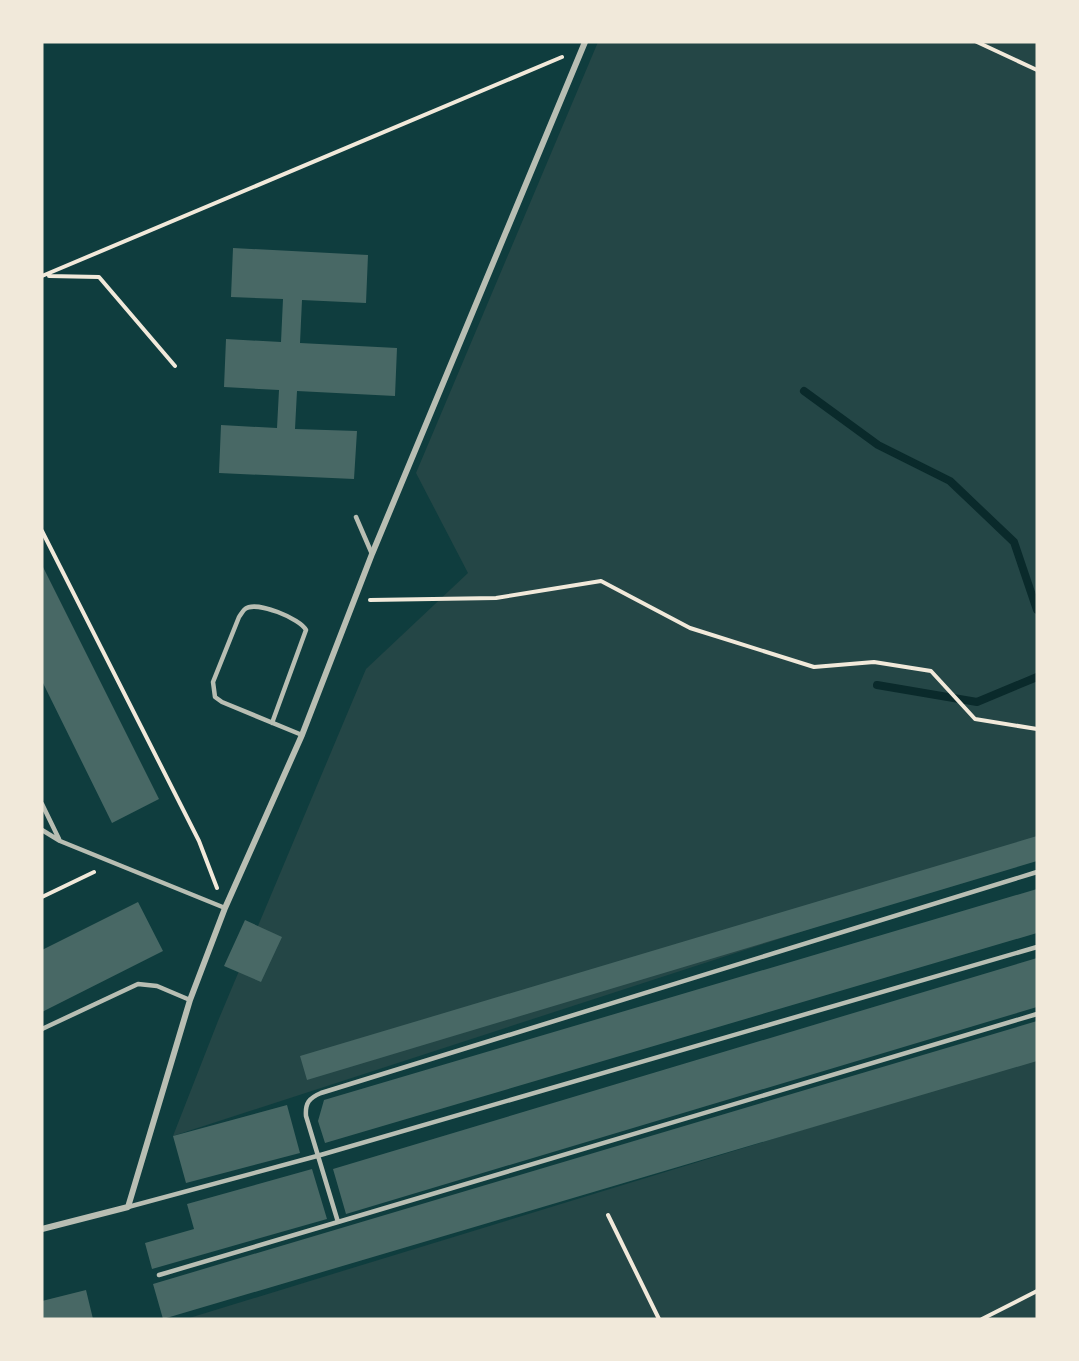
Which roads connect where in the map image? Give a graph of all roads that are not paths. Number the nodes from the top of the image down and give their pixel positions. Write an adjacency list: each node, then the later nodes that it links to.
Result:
1 (584, 45): 3 (street)
2 (356, 517): 3 (lane)
3 (372, 554): 5 (street)
4 (272, 723): 4 (lane); 5 (lane)
5 (302, 735): 10 (street)
6 (42, 804): 8 (lane)
7 (42, 830): 8 (lane)
8 (60, 842): 10 (lane)
9 (1037, 872): 15 (lane)
10 (225, 908): 12 (street)
11 (1037, 947): 15 (lane)
12 (190, 1000): 14 (lane); 16 (street)
13 (1037, 1014): 17 (lane)
14 (42, 1029)
15 (317, 1156): 16 (lane); 17 (lane)
16 (128, 1207): 18 (street)
17 (338, 1222): 19 (lane)
18 (42, 1229)
19 (159, 1275)

